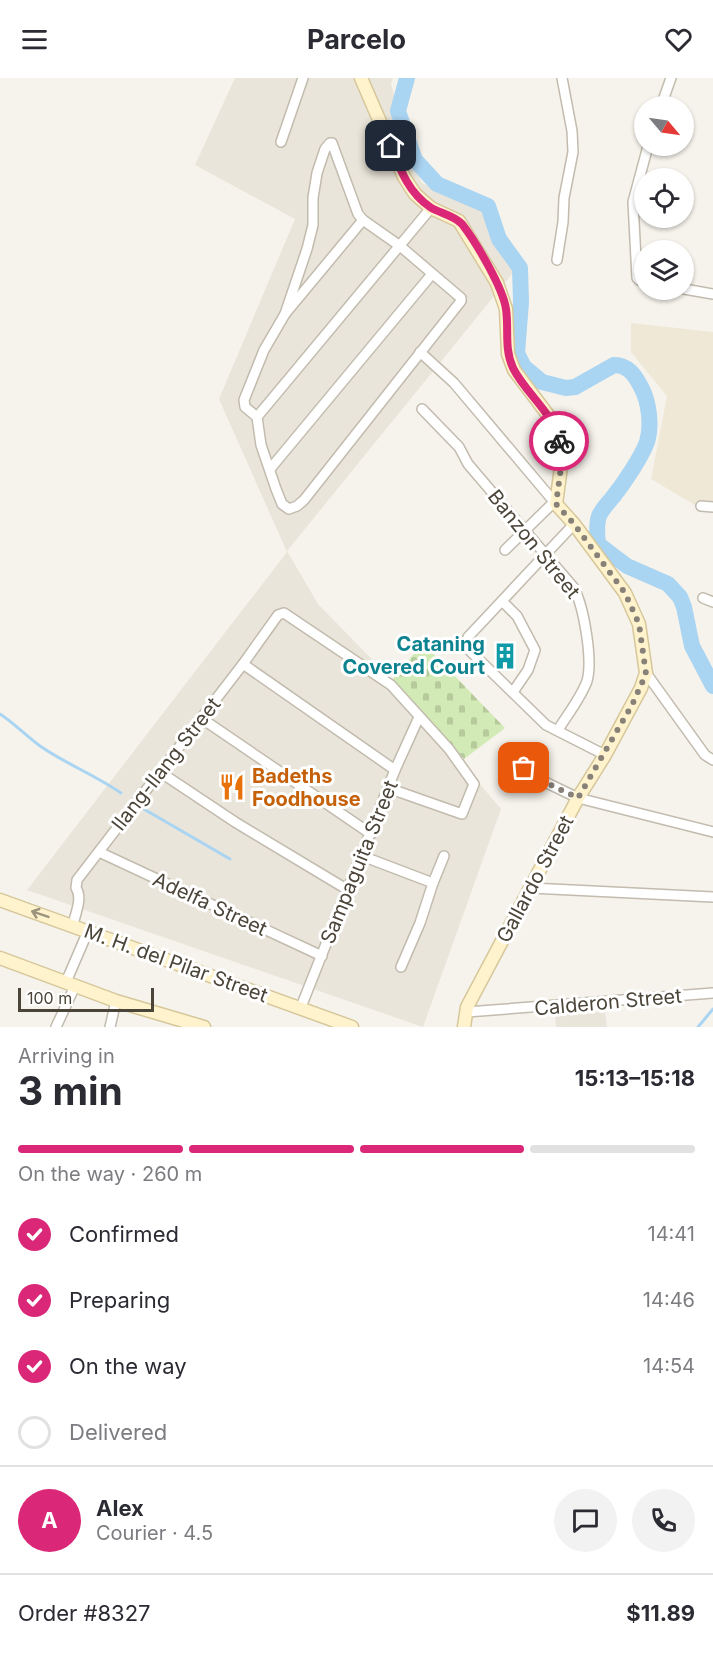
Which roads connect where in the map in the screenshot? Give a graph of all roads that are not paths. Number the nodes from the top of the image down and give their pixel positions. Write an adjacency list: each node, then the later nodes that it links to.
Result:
1 (303, 78): 6 (street)
2 (361, 78): 8 (street)
3 (562, 78): 12 (street)
4 (671, 78): 5 (street)
5 (665, 96)
6 (281, 142)
7 (645, 156): 10 (street)
8 (431, 208): 11 (street); 21 (street)
9 (363, 220): 11 (street); 16 (street); 16 (street)
10 (637, 240)
11 (400, 246): 13 (street); 19 (street)
12 (558, 260)
13 (432, 274): 17 (street); 20 (street)
14 (694, 291): 15 (street)
15 (713, 294)
16 (285, 314): 19 (street)
17 (420, 352): 20 (street); 21 (street)
18 (422, 409): 25 (street, Banzon Street)
19 (257, 417): 20 (street)
20 (270, 470)
21 (555, 503): 24 (street); 25 (street)
22 (701, 506): 23 (street)
23 (713, 507)
24 (574, 524): 27 (street); 32 (street)
25 (525, 530): 26 (street); 27 (street, Banzon Street)
26 (505, 550)
27 (546, 554): 29 (street); 36 (street, Banzon Street)
28 (703, 598): 30 (street)
29 (502, 601): 33 (street); 33 (street)
30 (713, 602)
31 (243, 664): 34 (street, Ilang-Ilang Street); 35 (street, Ilang-Ilang Street); 40 (street)
32 (646, 674): 37 (street, Gallardo Street); 38 (street)
33 (513, 692): 36 (street)
34 (419, 717): 40 (street, Sampaguita Street); 42 (street)
35 (201, 718): 41 (street, Ilang-Ilang Street); 45 (street)
36 (558, 730): 37 (street)
37 (604, 755): 43 (street, Gallardo Street)
38 (713, 760)
39 (524, 768): 43 (street)
40 (395, 770): 42 (street, Sampaguita Street)
41 (160, 772): 46 (street, Ilang-Ilang Street); 51 (street)
42 (388, 788): 45 (street, Sampaguita Street)
43 (578, 798): 44 (street); 50 (street, Gallardo Street)
44 (713, 832)
45 (371, 834): 47 (street, Sampaguita Street)
46 (99, 852): 54 (street, Ilang-Ilang Street); 56 (street, Adelfa Street)
47 (362, 856): 49 (street); 51 (street, Sampaguita Street)
48 (444, 856): 49 (street)
49 (433, 883): 58 (street)
50 (531, 888): 52 (street); 63 (street, Gallardo Street)
51 (348, 890): 56 (street, Sampaguita Street)
52 (713, 897)
53 (0, 900): 54 (street, M. H. del Pilar Street, one-way to 53)
54 (73, 925): 55 (street, M. H. del Pilar Street)
55 (88, 931): 59 (street); 62 (street, M. H. del Pilar Street)
56 (322, 956): 62 (street, Sampaguita Street)
57 (0, 958): 59 (street)
58 (400, 967)
59 (71, 984): 61 (street); 64 (street)
60 (713, 993): 63 (street, Calderon Street)
61 (116, 1001): 65 (street); 66 (street)
62 (301, 1007): 67 (street, M. H. del Pilar Street)
63 (467, 1012): 68 (street, Gallardo Street)
64 (56, 1027)
65 (110, 1027)
66 (204, 1027)
67 (352, 1027)
68 (464, 1027)

